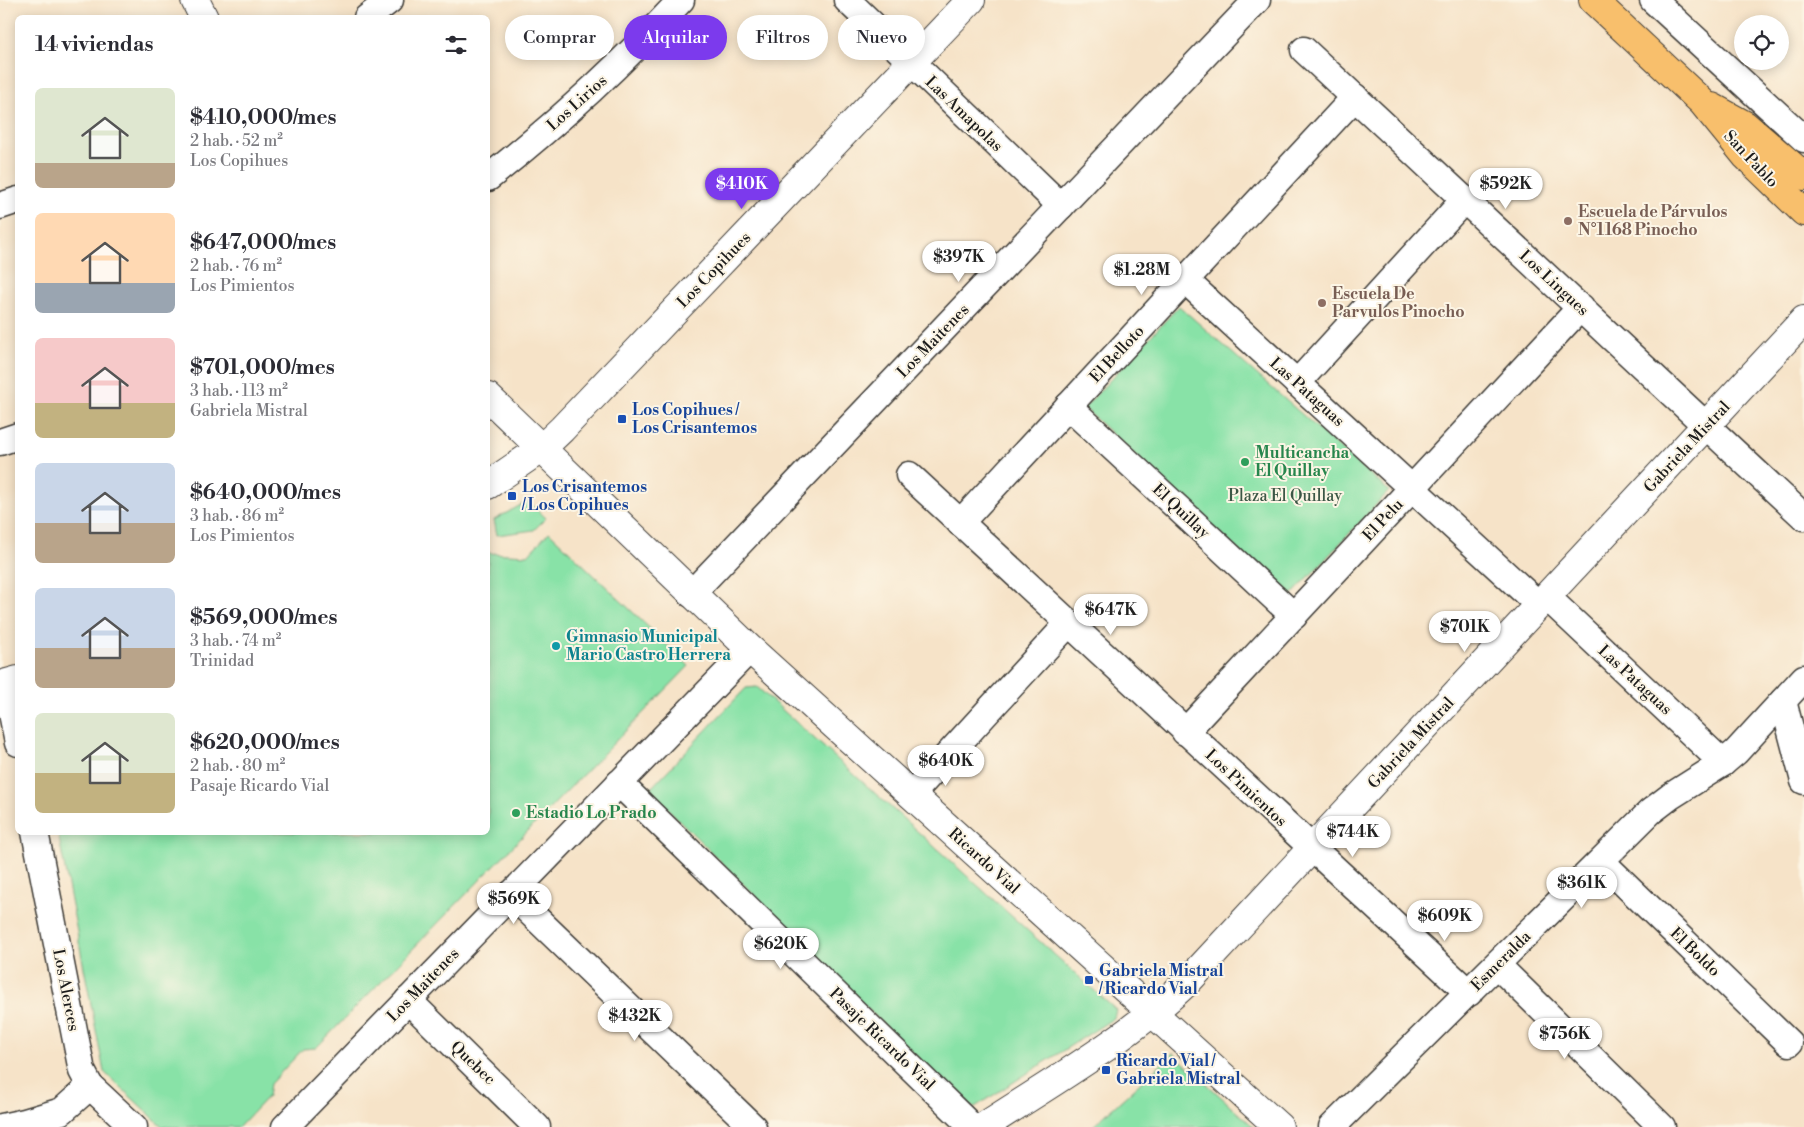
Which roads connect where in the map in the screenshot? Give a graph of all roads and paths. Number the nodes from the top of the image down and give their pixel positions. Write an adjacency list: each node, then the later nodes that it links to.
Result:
1 (195, 0): 9 (street)
2 (390, 0): 10 (street)
3 (681, 0): 16 (street, Los Lirios)
4 (847, 0): 12 (street, Las Amapolas)
5 (971, 0): 12 (street, Los Copihues)
6 (1257, 0): 21 (street, Los Maitenes)
7 (1593, 0): 14 (main road, San Pablo)
8 (1653, 0): 15 (street)
9 (202, 15)
10 (371, 15)
11 (1304, 50): 13 (street, Los Lingues)
12 (912, 63): 21 (street, Las Amapolas); 32 (street, Los Copihues)
13 (1355, 97): 18 (street, Los Lingues); 23 (street, El Belloto)
14 (1702, 102): 17 (main road, San Pablo); 22 (main road, San Pablo)
15 (1804, 139)
16 (490, 176)
17 (1804, 176)
18 (1465, 199): 24 (street, Los Lingues); 26 (street)
19 (15, 201): 20 (street)
20 (0, 206)
21 (1061, 206): 38 (street, Los Maitenes)
22 (1804, 212)
23 (1185, 280): 26 (street, Las Pataguas); 28 (street, El Belloto)
24 (1581, 307): 29 (street, Los Lingues); 35 (street, El Pelu)
25 (1804, 320): 29 (street, Gabriela Mistral)
26 (1297, 383): 35 (street, Las Pataguas)
27 (490, 399): 32 (street, Ricardo Vial)
28 (1068, 406): 37 (street, El Belloto); 40 (street, El Quillay)
29 (1706, 426): 36 (street, Los Lingues); 39 (street, Gabriela Mistral)
30 (15, 437): 31 (street)
31 (0, 442)
32 (542, 448): 34 (street, Los Copihues); 38 (street, Ricardo Vial)
33 (909, 475): 37 (street, Los Pimientos)
34 (490, 484)
35 (1412, 488): 39 (street, Las Pataguas); 40 (street, El Pelu)
36 (1804, 517)
37 (960, 523): 41 (street, Los Pimientos)
38 (691, 594): 42 (street, Ricardo Vial)
39 (1543, 601): 48 (street, Las Pataguas); 53 (street, Gabriela Mistral)
40 (1294, 616): 47 (street, El Pelu)
41 (1068, 624): 47 (street, Los Pimientos); 51 (street)
42 (750, 649): 50 (street, Los Maitenes); 51 (street, Ricardo Vial)
43 (1804, 678): 45 (street, Esmeralda)
44 (8, 683): 46 (street)
45 (1783, 701): 48 (street, Esmeralda); 49 (street)
46 (15, 725)
47 (1185, 732): 53 (street, Los Pimientos)
48 (1723, 763): 54 (street, Esmeralda)
49 (1804, 781)
50 (619, 783): 55 (street, Los Maitenes); 67 (street, Pasaje Ricardo Vial)
51 (911, 795): 59 (street, Ricardo Vial)
52 (36, 835): 61 (street, Los Alerces)
53 (1313, 848): 57 (street, Los Pimientos); 59 (street, Gabriela Mistral)
54 (1601, 861): 56 (street, Esmeralda); 60 (street, El Boldo)
55 (511, 894): 58 (street, Los Maitenes); 66 (street)
56 (1497, 964): 57 (street, Esmeralda); 71 (street)
57 (1468, 993): 70 (street, Esmeralda)
58 (408, 1000): 62 (street, Quebec); 65 (street, Los Maitenes)
59 (1152, 1014): 68 (street, Gabriela Mistral); 69 (street, Ricardo Vial)
60 (1789, 1043)
61 (90, 1086): 63 (street); 64 (street, Los Alerces)
62 (530, 1124)
63 (2, 1127)
64 (134, 1127)
65 (285, 1127)
66 (753, 1127)
67 (972, 1127)
68 (983, 1127)
69 (1279, 1127)
70 (1332, 1127)
71 (1662, 1127)

